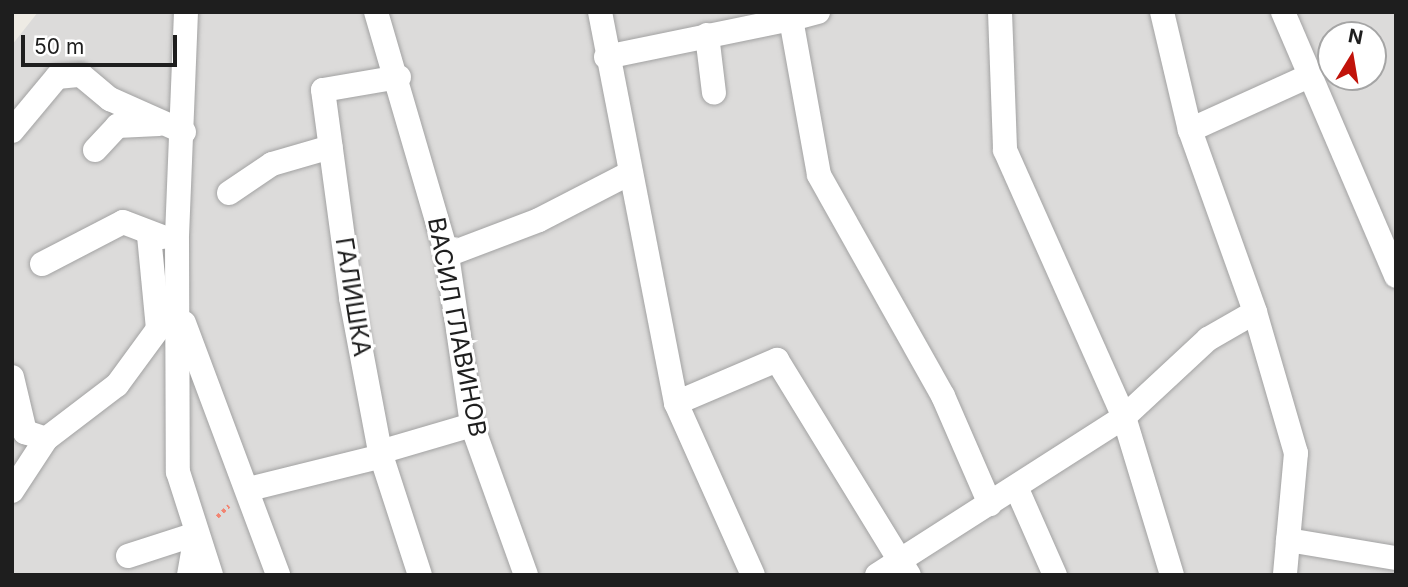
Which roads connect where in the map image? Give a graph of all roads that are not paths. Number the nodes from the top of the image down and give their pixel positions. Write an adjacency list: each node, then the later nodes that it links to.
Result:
1 (186, 12): 17 (street)
2 (376, 12): 11 (street, ВАСИЛ ГЛАВИНОВ)
3 (600, 12): 10 (street)
4 (818, 12): 8 (street)
5 (1000, 12): 31 (street)
6 (1162, 12): 15 (street)
7 (1283, 12): 12 (street)
8 (791, 19): 9 (street); 38 (street)
9 (707, 35): 10 (street); 13 (street)
10 (606, 57): 20 (street)
11 (398, 76): 18 (street, ГАЛИШКА); 24 (street, ВАСИЛ ГЛАВИНОВ)
12 (1309, 76): 15 (street); 26 (street)
13 (714, 93)
14 (160, 124): 16 (street); 17 (street); 19 (street)
15 (1190, 130): 27 (street)
16 (12, 131)
17 (184, 132): 23 (street)
18 (331, 147): 21 (street); 34 (street, ГАЛИШКА)
19 (95, 150)
20 (628, 174): 24 (street); 30 (street)
21 (229, 193)
22 (149, 235): 23 (street); 25 (street); 33 (street)
23 (177, 240): 28 (street)
24 (447, 255): 32 (street, ВАСИЛ ГЛАВИНОВ)
25 (42, 264)
26 (1396, 276)
27 (1255, 313): 31 (street); 40 (street)
28 (180, 314): 35 (street); 39 (street)
29 (12, 377): 33 (street)
30 (676, 403): 43 (street); 49 (street)
31 (1124, 417): 36 (street); 52 (street)
32 (471, 425): 34 (street); 48 (street, ВАСИЛ ГЛАВИНОВ)
33 (46, 439): 37 (street)
34 (380, 452): 35 (street); 47 (street, ГАЛИШКА)
35 (249, 489): 46 (street)
36 (1017, 489): 38 (street); 51 (street)
37 (12, 491)
38 (990, 504): 43 (street)
39 (196, 534): 41 (street); 44 (street); 45 (street)
40 (1288, 540): 42 (street); 53 (street)
41 (128, 556)
42 (1396, 558)
43 (904, 567): 50 (street)
44 (189, 575)
45 (211, 575)
46 (278, 575)
47 (420, 575)
48 (526, 575)
49 (753, 575)
50 (877, 575)
51 (1055, 575)
52 (1172, 575)
53 (1286, 575)

